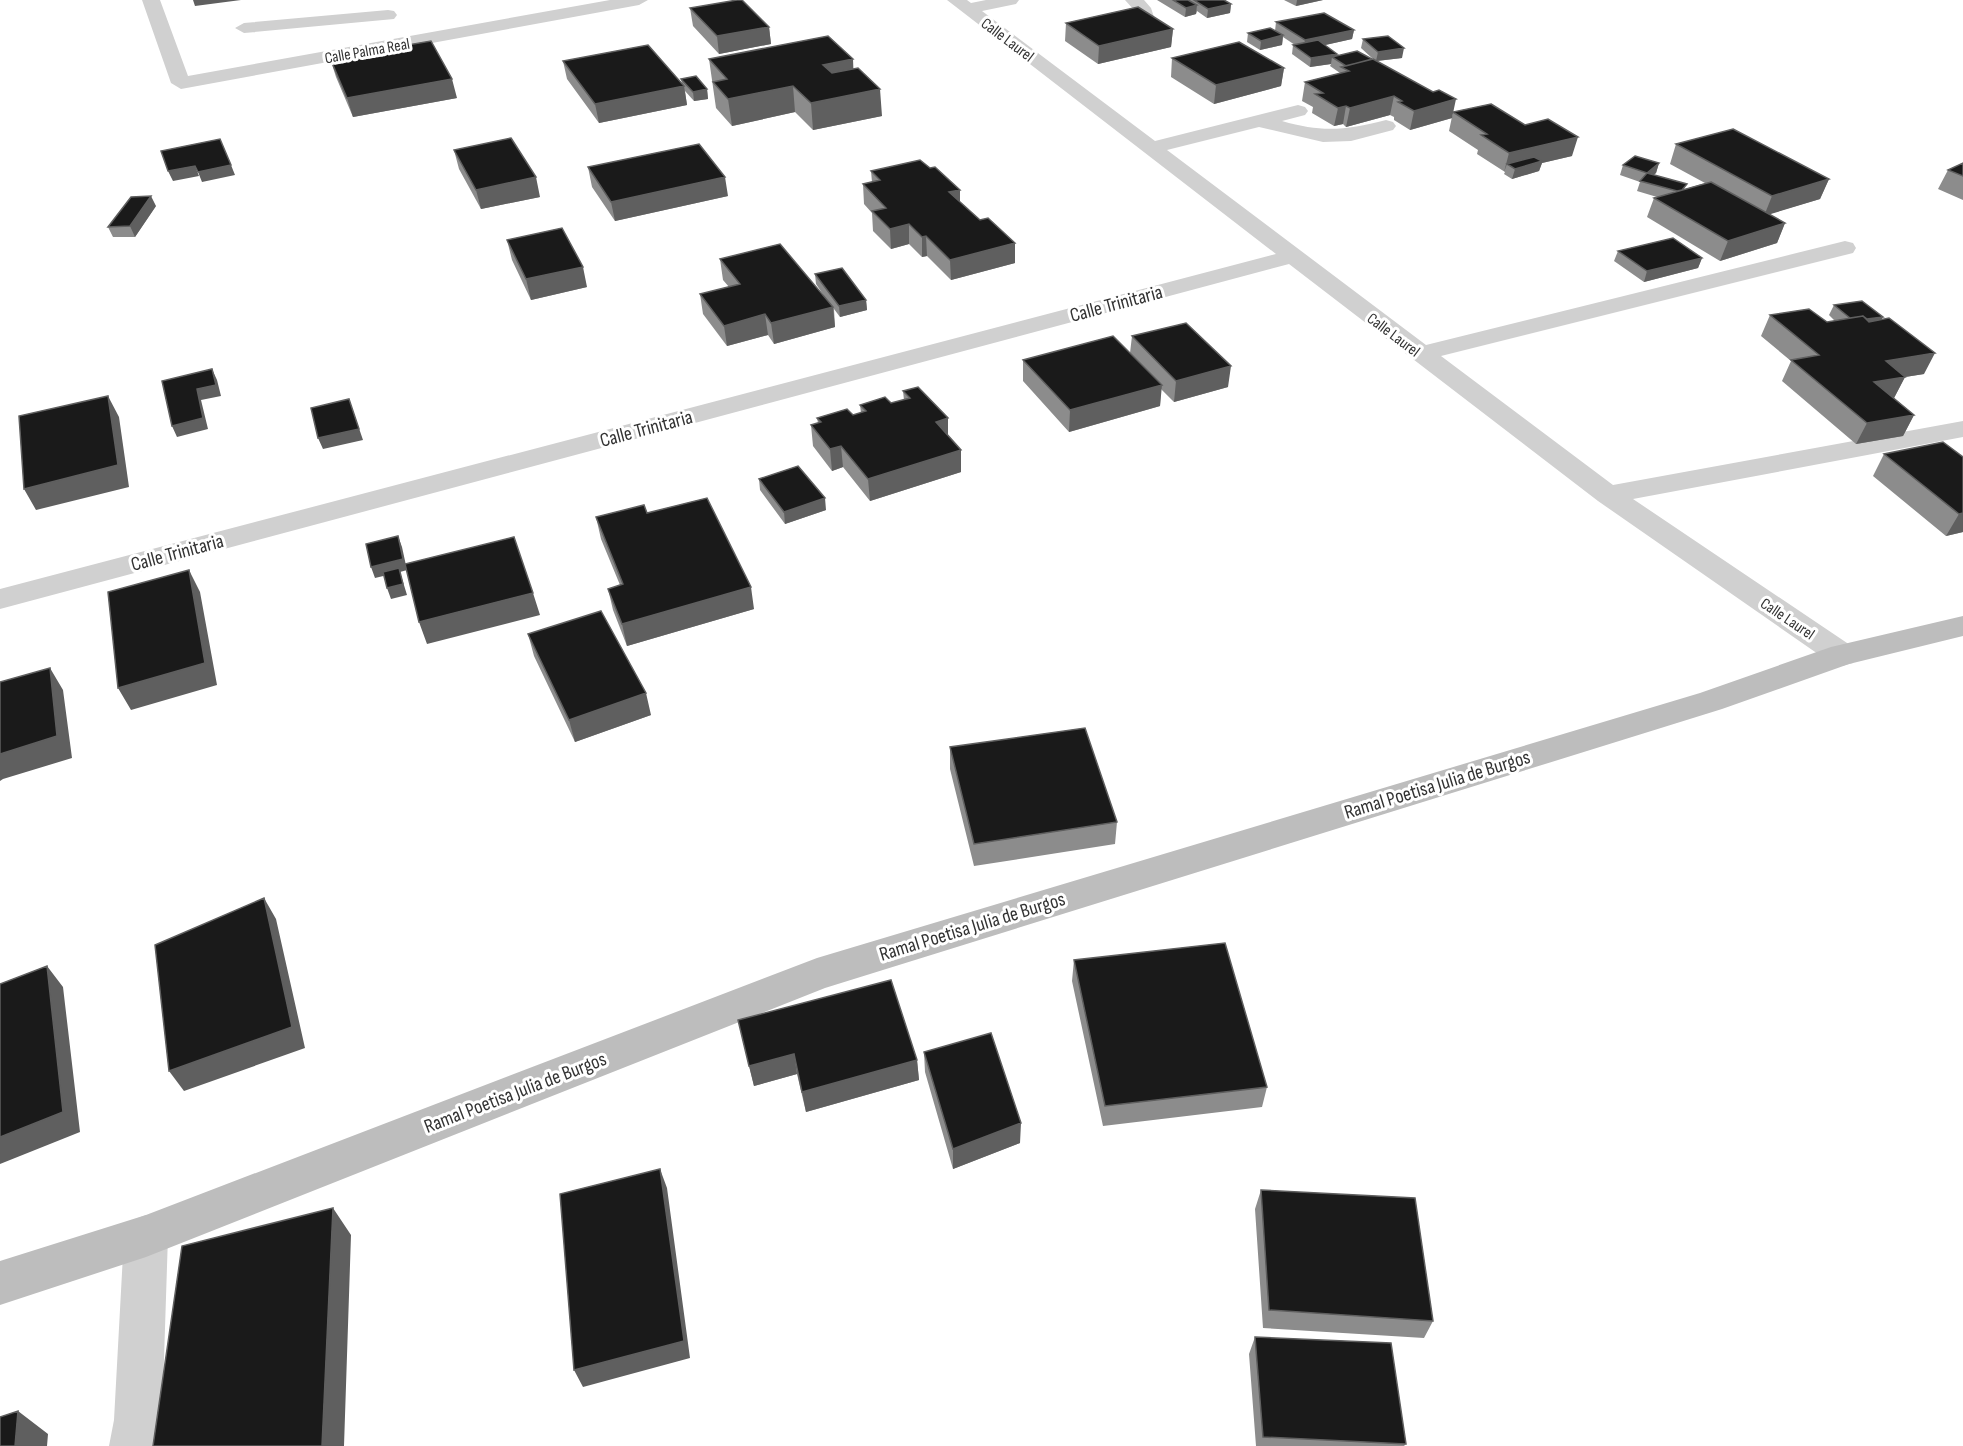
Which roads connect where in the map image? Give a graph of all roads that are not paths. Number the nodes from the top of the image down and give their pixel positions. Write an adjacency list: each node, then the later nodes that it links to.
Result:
1 (152, 0): 9 (street, Calle Palma Real)
2 (639, 0): 9 (street, Calle Palma Real)
3 (1010, 0): 5 (street)
4 (1134, 0): 7 (street)
5 (962, 4): 13 (street, Calle Laurel)
6 (383, 7): 8 (street); 9 (street)
7 (1148, 26)
8 (244, 28)
9 (408, 42)
10 (1298, 111): 11 (street)
11 (1259, 121): 12 (street); 13 (street)
12 (1386, 126)
13 (1151, 148): 15 (street, Calle Laurel)
14 (1845, 248): 16 (street)
15 (1293, 256): 16 (street, Calle Laurel); 19 (street, Calle Trinitaria)
16 (1421, 354): 18 (street, Calle Laurel)
17 (1963, 429): 18 (street)
18 (1608, 495): 21 (street, Calle Laurel)
19 (0, 599)
20 (1963, 626): 21 (street, Ramal Poetisa Julia de Burgos)
21 (1842, 655): 22 (street, Ramal Poetisa Julia de Burgos)
22 (146, 1236): 23 (street, Ramal Poetisa Julia de Burgos); 24 (street)
23 (0, 1283)
24 (133, 1446)

